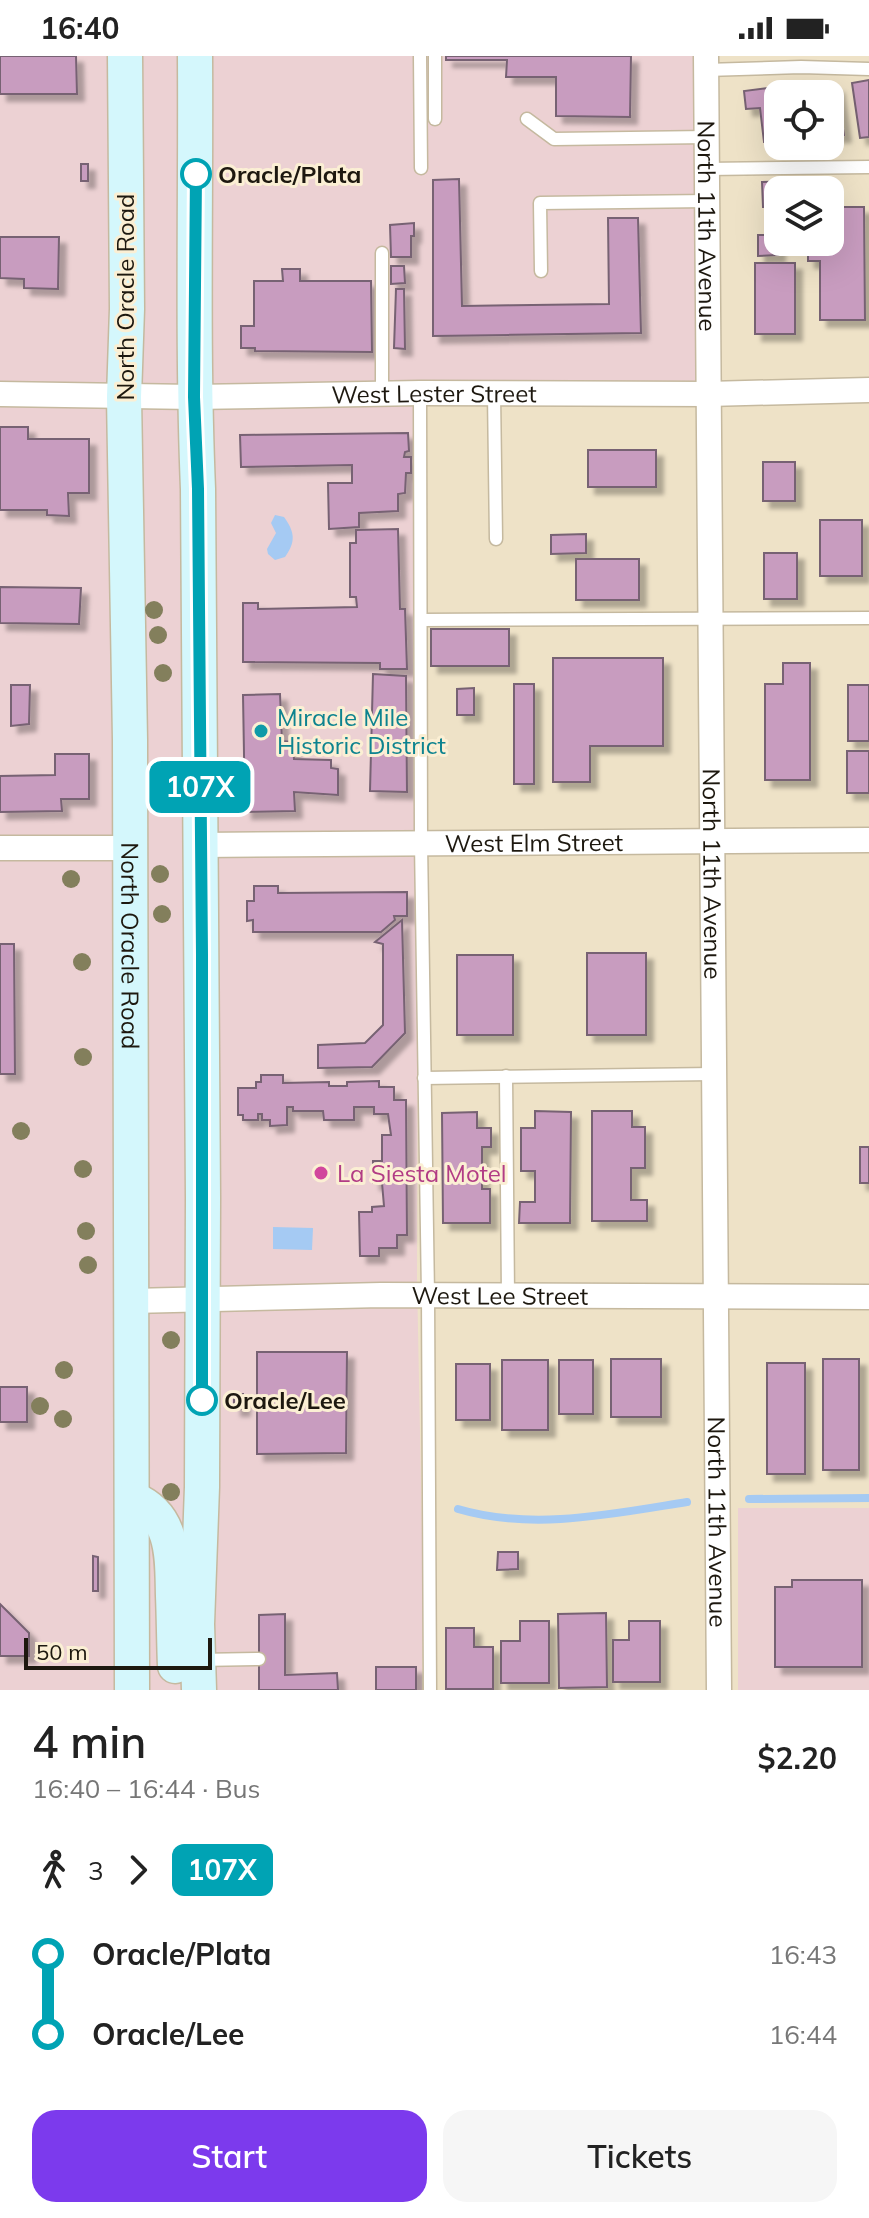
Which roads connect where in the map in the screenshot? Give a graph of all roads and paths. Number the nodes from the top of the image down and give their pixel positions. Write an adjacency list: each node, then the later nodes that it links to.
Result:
1 (125, 56): 22 (main road, North Oracle Road)
2 (195, 56): 23 (main road)
3 (420, 56): 11 (lane)
4 (435, 56): 7 (lane)
5 (706, 63): 6 (lane); 9 (street, North 11th Avenue)
6 (869, 69)
7 (435, 119)
8 (527, 119): 9 (lane)
9 (707, 137): 12 (street, North 11th Avenue)
10 (869, 167): 12 (lane)
11 (421, 168)
12 (707, 169): 13 (street, North 11th Avenue)
13 (708, 201): 15 (lane); 21 (street, North 11th Avenue)
14 (382, 253): 17 (lane)
15 (541, 271)
16 (869, 390): 21 (street, West Lester Street)
17 (382, 393): 18 (street, West Lester Street); 23 (street, West Lester Street)
18 (420, 393): 20 (street, West Lester Street); 27 (lane)
19 (0, 394): 22 (street, West Lester Street)
20 (494, 394): 21 (street, West Lester Street); 24 (lane)
21 (708, 394): 25 (street, North 11th Avenue)
22 (124, 397): 23 (street, West Lester Street); 33 (main road, North Oracle Road)
23 (194, 397): 31 (main road)
24 (496, 539)
25 (711, 618): 26 (lane); 27 (lane); 29 (street, North 11th Avenue)
26 (869, 618)
27 (422, 620): 30 (lane)
28 (869, 840): 29 (street, West Elm Street)
29 (712, 841): 30 (street, West Elm Street); 34 (street, North 11th Avenue)
30 (421, 843): 31 (street, West Elm Street); 36 (lane)
31 (200, 845): 41 (main road)
32 (0, 848): 33 (street)
33 (130, 848): 42 (main road, North Oracle Road)
34 (713, 1074): 35 (lane); 39 (street, North 11th Avenue)
35 (506, 1076): 36 (lane); 38 (lane)
36 (424, 1078): 37 (lane)
37 (428, 1295): 38 (street, West Lee Street); 41 (street, West Lee Street); 48 (lane)
38 (508, 1296): 39 (street, West Lee Street)
39 (715, 1297): 40 (street, West Lee Street); 49 (street, North 11th Avenue)
40 (869, 1297)
41 (202, 1299): 42 (street, West Lee Street); 45 (main road)
42 (132, 1301): 43 (main road, North Oracle Road)
43 (133, 1499): 46 (main road, North Oracle Road); 47 (main road)
44 (259, 1659): 45 (lane)
45 (199, 1675)
46 (132, 1690)
47 (178, 1690)
48 (430, 1690)
49 (719, 1690)

